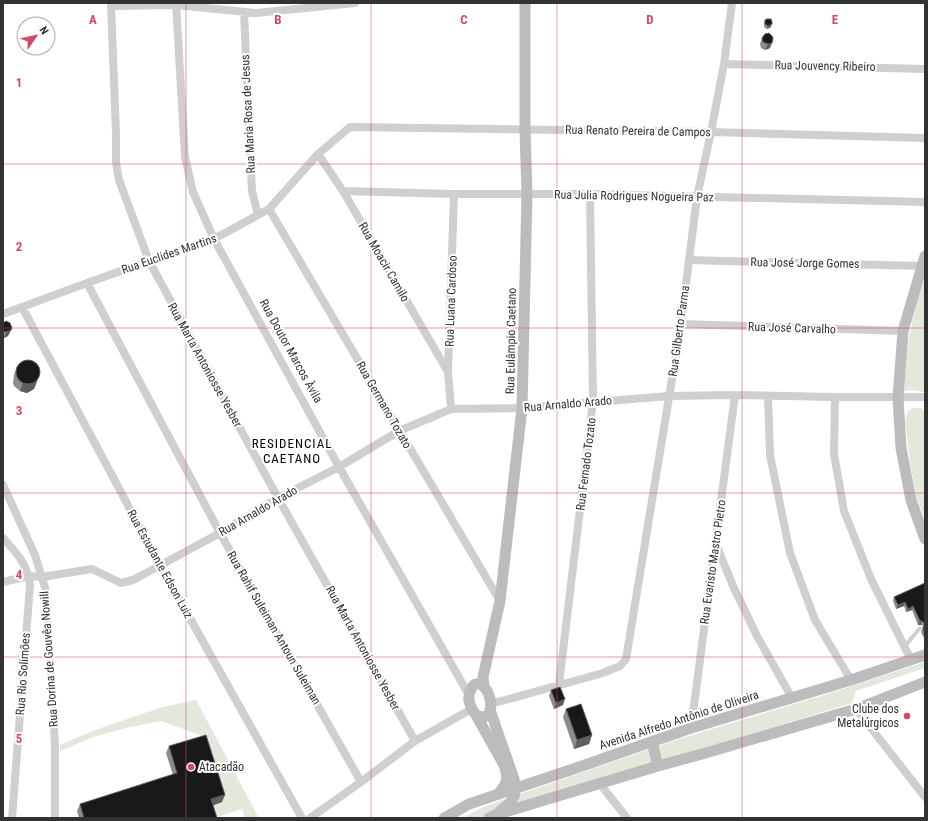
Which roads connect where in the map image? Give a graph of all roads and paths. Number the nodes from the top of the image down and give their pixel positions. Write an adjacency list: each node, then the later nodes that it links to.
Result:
1 (355, 3): 6 (street)
2 (525, 3): 10 (street, Rua Eulâmpio Caetano)
3 (732, 3): 7 (street, Rua Gilberto Parma)
4 (111, 4): 5 (street); 24 (street, Rua Marta Antoniosse Yesber)
5 (176, 4): 6 (street); 22 (street, Rua Doutor Marcos Àvila)
6 (244, 12): 21 (street, Rua Maria Rosa de Jesus)
7 (724, 64): 8 (street, Rua Jouvency Ribeiro); 11 (street, Rua Gilberto Parma)
8 (925, 69)
9 (350, 127): 10 (street, Rua Renato Pereira de Campos); 13 (street, Rua Euclides Martins)
10 (525, 130): 11 (street, Rua Renato Pereira de Campos); 16 (street, Rua Eulâmpio Caetano)
11 (711, 132): 12 (street, Rua Renato Pereira de Campos); 18 (street, Rua Gilberto Parma)
12 (925, 138)
13 (318, 154): 14 (street, Rua Moacir Camilo); 20 (street, Rua Euclides Martins)
14 (342, 191): 15 (street, Rua Julia Rodrigues Nogueira Paz); 31 (street, Rua Moacir Camilo)
15 (454, 194): 16 (street, Rua Julia Rodrigues Nogueira Paz); 31 (street, Rua Luana Cardoso)
16 (527, 194): 17 (street, Rua Julia Rodrigues Nogueira Paz); 39 (street, Rua Eulâmpio Caetano)
17 (590, 194): 18 (street, Rua Julia Rodrigues Nogueira Paz); 38 (street, Rua Fernado Tozato)
18 (697, 198): 19 (street, Rua Julia Rodrigues Nogueira Paz); 23 (street, Rua Gilberto Parma)
19 (925, 202)
20 (269, 209): 21 (street, Rua Euclides Martins); 41 (street, Rua Germano Tozato)
21 (258, 215): 22 (street, Rua Euclides Martins)
22 (214, 239): 24 (street, Rua Euclides Martins); 42 (street, Rua Doutor Marcos Àvila)
23 (689, 260): 25 (street, Rua José Jorge Gomes); 29 (street, Rua Gilberto Parma)
24 (149, 261): 26 (street, Rua Euclides Martins); 44 (street, Rua Marta Antoniosse Yesber)
25 (924, 261): 30 (street)
26 (87, 283): 27 (street, Rua Euclides Martins); 45 (street, Rua Rahif Suleiman Antoun Suleiman)
27 (22, 307): 28 (street, Rua Euclides Martins); 49 (street, Rua Estudante Edson Luiz)
28 (3, 314)
29 (681, 324): 30 (street, Rua José Carvalho); 33 (street, Rua Gilberto Parma)
30 (903, 331): 37 (street)
31 (448, 372): 40 (street, Rua Luana Cardoso)
32 (735, 395): 33 (street, Rua Arnaldo Arado); 34 (street, Rua Arnaldo Arado); 48 (street, Rua Evaristo Mastro Pietro)
33 (669, 396): 38 (street, Rua Arnaldo Arado); 60 (street, Rua Gilberto Parma)
34 (768, 396): 35 (street, Rua Arnaldo Arado); 58 (street)
35 (835, 397): 37 (street, Rua Arnaldo Arado); 55 (street)
36 (925, 397): 37 (street, Rua Arnaldo Arado)
37 (898, 398): 47 (street)
38 (593, 402): 39 (street, Rua Arnaldo Arado); 60 (street, Rua Fernado Tozato)
39 (522, 408): 40 (street, Rua Arnaldo Arado); 53 (street, Rua Eulâmpio Caetano)
40 (451, 409): 41 (street, Rua Arnaldo Arado)
41 (399, 431): 42 (street, Rua Arnaldo Arado); 53 (street, Rua Germano Tozato)
42 (339, 466): 44 (street, Rua Arnaldo Arado); 61 (street, Rua Doutor Marcos Àvila)
43 (3, 485): 51 (street, Rua Dorina de Gouvêa Nowill)
44 (278, 498): 45 (street, Rua Arnaldo Arado); 67 (street, Rua Marta Antoniosse Yesber)
45 (220, 533): 49 (street, Rua Arnaldo Arado); 70 (street, Rua Rahif Suleiman Antoun Suleiman)
46 (3, 538): 50 (street, Rua Rio Solimões)
47 (925, 539)
48 (716, 543): 62 (street); 66 (street, Rua Evaristo Mastro Pietro)
49 (160, 565): 51 (street, Rua Arnaldo Arado); 78 (street, Rua Estudante Edson Luiz)
50 (28, 576): 51 (street, Rua Arnaldo Arado); 52 (street, Rua Arnaldo Arado); 76 (street, Rua Rio Solimões)
51 (42, 577): 77 (street, Rua Dorina de Gouvêa Nowill)
52 (3, 582)
53 (500, 601): 61 (street, Rua Eulâmpio Caetano)
54 (920, 628): 55 (lane)
55 (905, 647): 57 (street)
56 (925, 655): 57 (street, Avenida Alfredo Antônio de Oliveira)
57 (911, 660): 58 (street, Avenida Alfredo Antônio de Oliveira)
58 (851, 680): 62 (street, Avenida Alfredo Antônio de Oliveira)
59 (925, 682): 64 (street)
60 (559, 684): 63 (street)
61 (475, 687): 63 (street); 65 (street)
62 (792, 698): 66 (street, Avenida Alfredo Antônio de Oliveira)
63 (493, 705): 65 (street); 72 (street)
64 (856, 709): 69 (street); 74 (street)
65 (472, 711): 67 (street); 73 (street)
66 (691, 728): 68 (street, Avenida Alfredo Antônio de Oliveira)
67 (415, 741): 70 (street)
68 (652, 742): 69 (street); 72 (street, Avenida Alfredo Antônio de Oliveira)
69 (658, 766): 71 (street)
70 (361, 782): 79 (street)
71 (600, 784): 75 (street); 81 (street)
72 (516, 788): 73 (street, Avenida Alfredo Antônio de Oliveira); 75 (street)
73 (498, 794): 80 (street, Avenida Alfredo Antônio de Oliveira)
74 (925, 797)
75 (492, 816)
76 (12, 818)
77 (55, 818)
78 (302, 818)
79 (310, 818)
80 (444, 818)
81 (627, 818)

